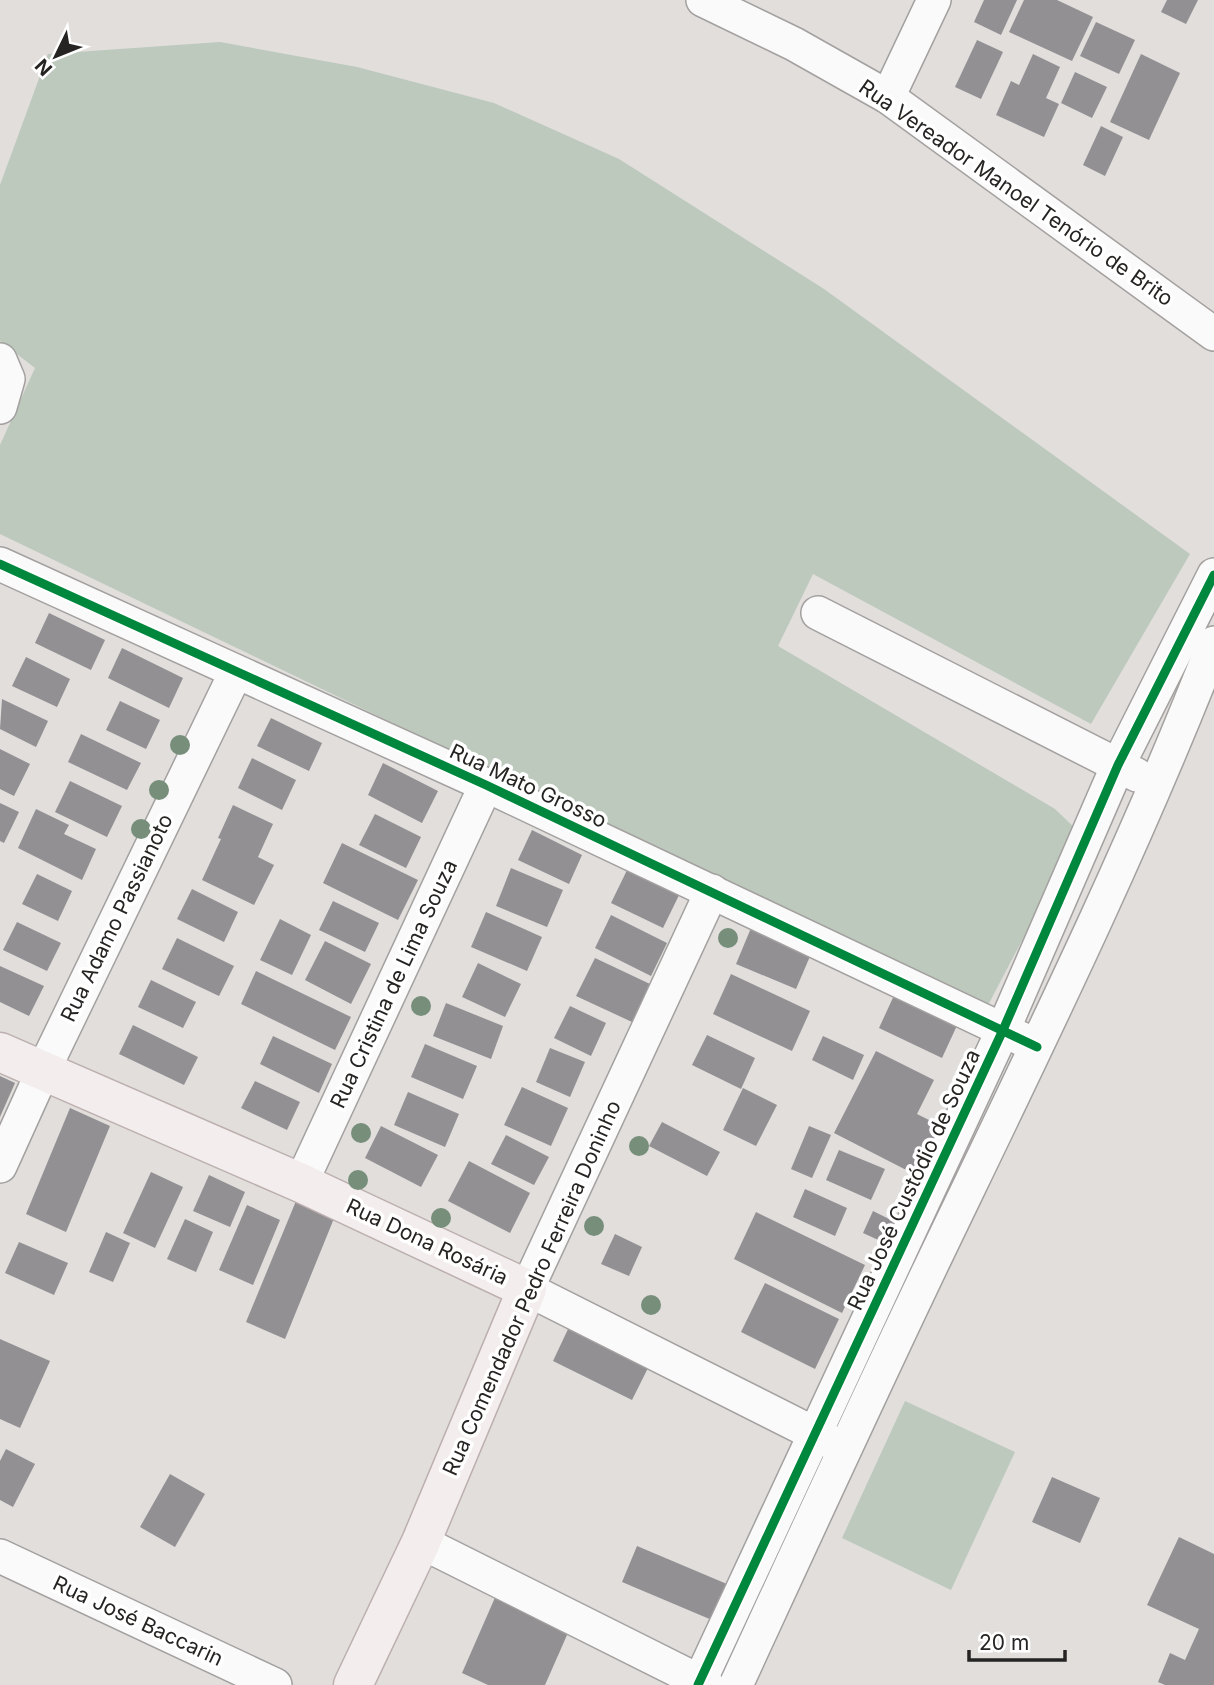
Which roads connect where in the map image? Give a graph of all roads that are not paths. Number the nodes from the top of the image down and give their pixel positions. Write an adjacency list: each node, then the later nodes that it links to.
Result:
1 (703, 0): 3 (street, Rua Vereador Manoel Tenório de Brito)
2 (934, 0): 3 (street)
3 (888, 97): 4 (street, Rua Vereador Manoel Tenório de Brito)
4 (1214, 334)
5 (0, 360): 6 (street)
6 (0, 407)
7 (0, 564): 12 (street, Rua Mato Grosso)
8 (1213, 579): 10 (street, Rua José Custódio de Souza)
9 (818, 613): 13 (street)
10 (1202, 629): 13 (street, Rua José Custódio de Souza)
11 (1214, 643): 14 (street)
12 (236, 672): 15 (street, Rua Mato Grosso); 20 (street, Rua Adamo Passianoto)
13 (1118, 765): 14 (street); 17 (street, Rua José Custódio de Souza)
14 (1155, 784): 18 (street)
15 (486, 785): 16 (street, Rua Mato Grosso); 22 (street, Rua Cristina de Lima Souza)
16 (712, 891): 17 (street, Rua Mato Grosso); 23 (street, Rua Comendador Pedro Ferreira Doninho)
17 (1003, 1030): 18 (street, Rua Mato Grosso); 24 (street, Rua José Custódio de Souza)
18 (1037, 1047): 25 (street)
19 (0, 1052): 20 (main road, Rua Dona Rosária)
20 (43, 1071): 21 (street, Rua Adamo Passianoto); 22 (main road, Rua Dona Rosária)
21 (0, 1166)
22 (301, 1183): 23 (main road, Rua Dona Rosária)
23 (527, 1289): 24 (street, Rua Dona Rosária); 26 (main road, Rua Comendador Pedro Ferreira Doninho)
24 (814, 1433): 25 (street, Rua Dona Rosária); 28 (street, Rua José Custódio de Souza)
25 (845, 1449): 31 (street)
26 (421, 1542): 28 (street); 30 (main road, Rua Comendador Pedro Ferreira Doninho)
27 (0, 1556): 29 (street, Rua José Baccarin)
28 (702, 1684)
29 (275, 1685)
30 (353, 1685)
31 (736, 1685)

